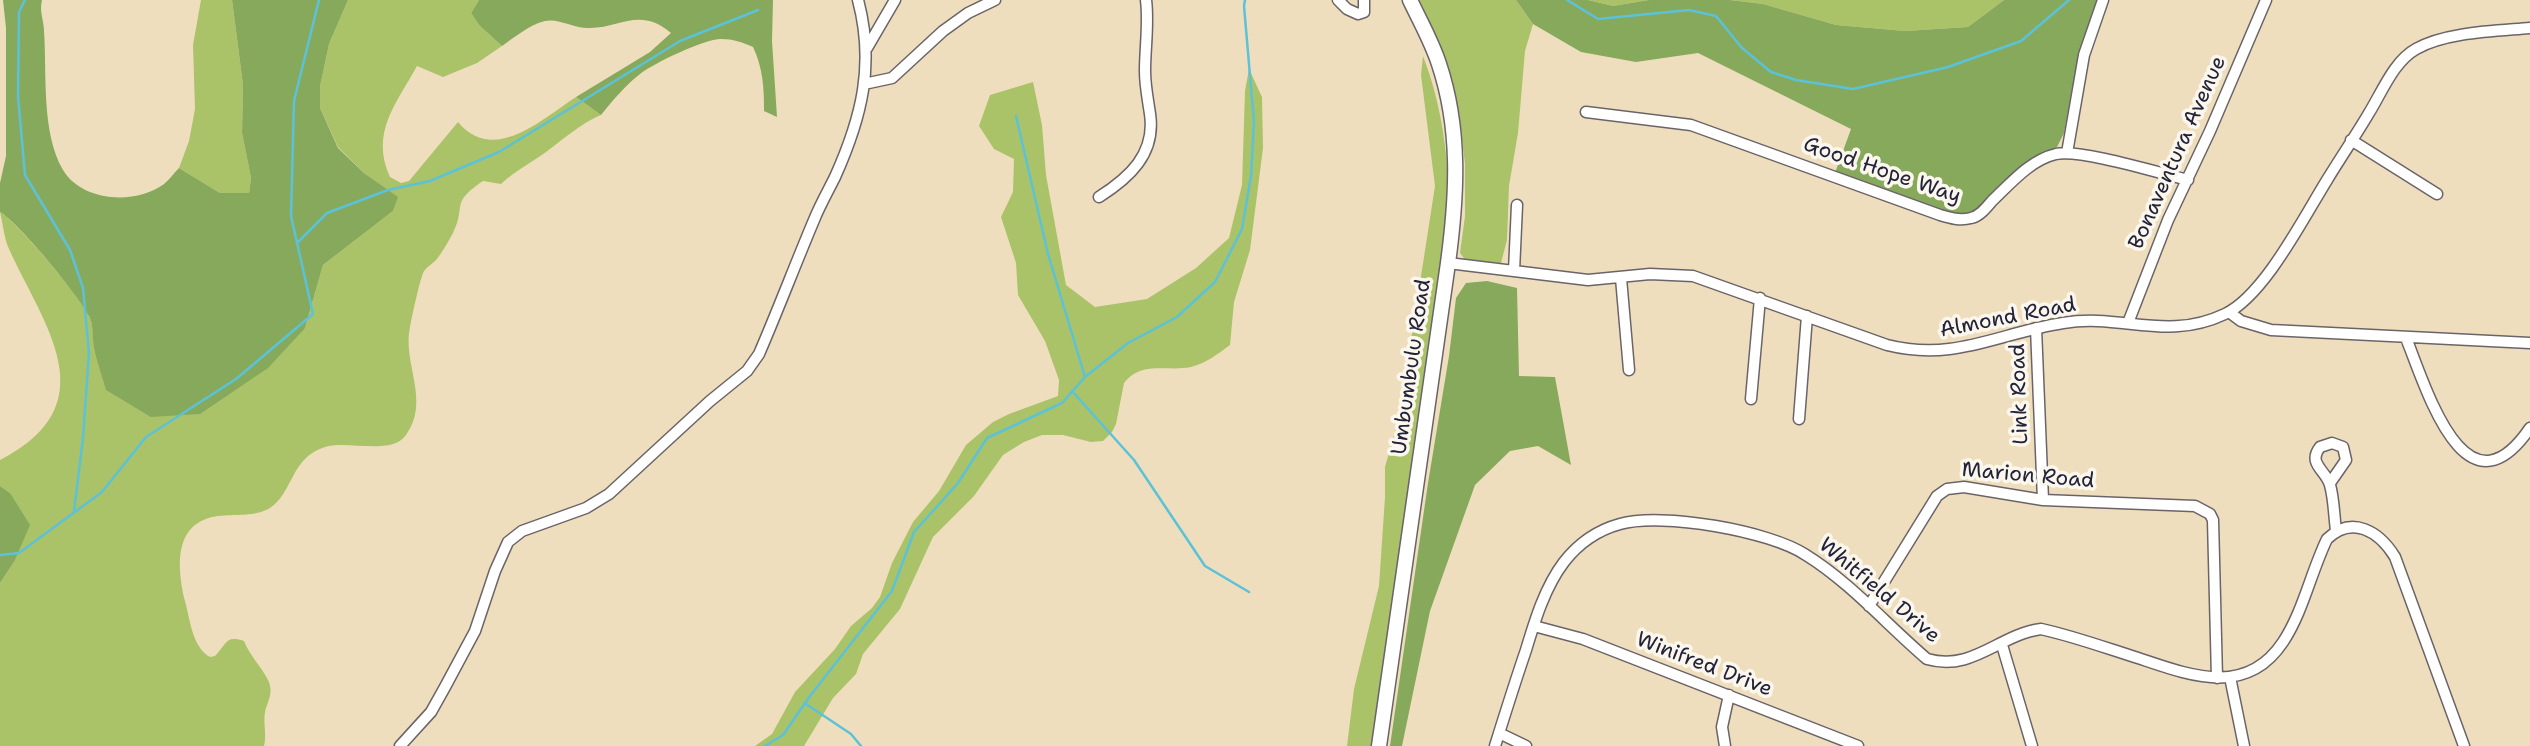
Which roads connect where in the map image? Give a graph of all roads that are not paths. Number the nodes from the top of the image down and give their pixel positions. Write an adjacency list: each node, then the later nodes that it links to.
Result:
1 (858, 0): 11 (street)
2 (895, 0): 11 (street)
3 (995, 0): 12 (street)
4 (1146, 0): 18 (street)
5 (1339, 0): 6 (street)
6 (1364, 0)
7 (1410, 0): 20 (main road, Umbumbulu Road)
8 (2103, 0): 15 (street)
9 (2266, 0): 16 (street, Bonaventura Avenue)
10 (2530, 28): 14 (street, Almond Road)
11 (867, 48): 12 (street)
12 (864, 84): 44 (street)
13 (1586, 112): 15 (street, Good Hope Way)
14 (2351, 140): 17 (street); 24 (street, Almond Road)
15 (2067, 153): 16 (street)
16 (2188, 180): 26 (street, Bonaventura Avenue)
17 (2437, 194)
18 (1099, 197)
19 (1517, 205): 21 (street)
20 (1448, 263): 21 (street, Almond Road); 45 (main road, Umbumbulu Road)
21 (1514, 271): 22 (street, Almond Road)
22 (1621, 278): 23 (street, Almond Road); 30 (street)
23 (1760, 298): 25 (street, Almond Road); 31 (street)
24 (2229, 313): 26 (street, Almond Road); 28 (street)
25 (1807, 316): 27 (street, Almond Road); 32 (street)
26 (2128, 323): 27 (street, Almond Road)
27 (2036, 328): 35 (street, Link Road)
28 (2406, 338): 29 (street); 33 (street)
29 (2530, 343)
30 (1629, 370)
31 (1751, 400)
32 (1799, 419)
33 (2530, 428)
34 (2330, 483): 36 (street)
35 (2043, 500): 37 (street, Marion Road); 41 (street, Marion Road)
36 (2336, 530): 40 (street, Whitfield Drive); 52 (street)
37 (1869, 606): 38 (street, Whitfield Drive); 39 (street, Whitfield Drive)
38 (1534, 626): 42 (street, Winifred Drive); 43 (street, Whitfield Drive)
39 (2002, 645): 41 (street, Whitfield Drive); 50 (street)
40 (2230, 677): 41 (street, Whitfield Drive); 51 (street)
41 (2217, 678)
42 (1729, 695): 48 (street); 49 (street, Winifred Drive)
43 (1499, 733): 46 (street, Whitfield Drive); 47 (street)
44 (400, 746)
45 (1379, 746)
46 (1494, 746)
47 (1526, 746)
48 (1724, 746)
49 (1858, 746)
50 (2032, 746)
51 (2244, 746)
52 (2464, 746)

